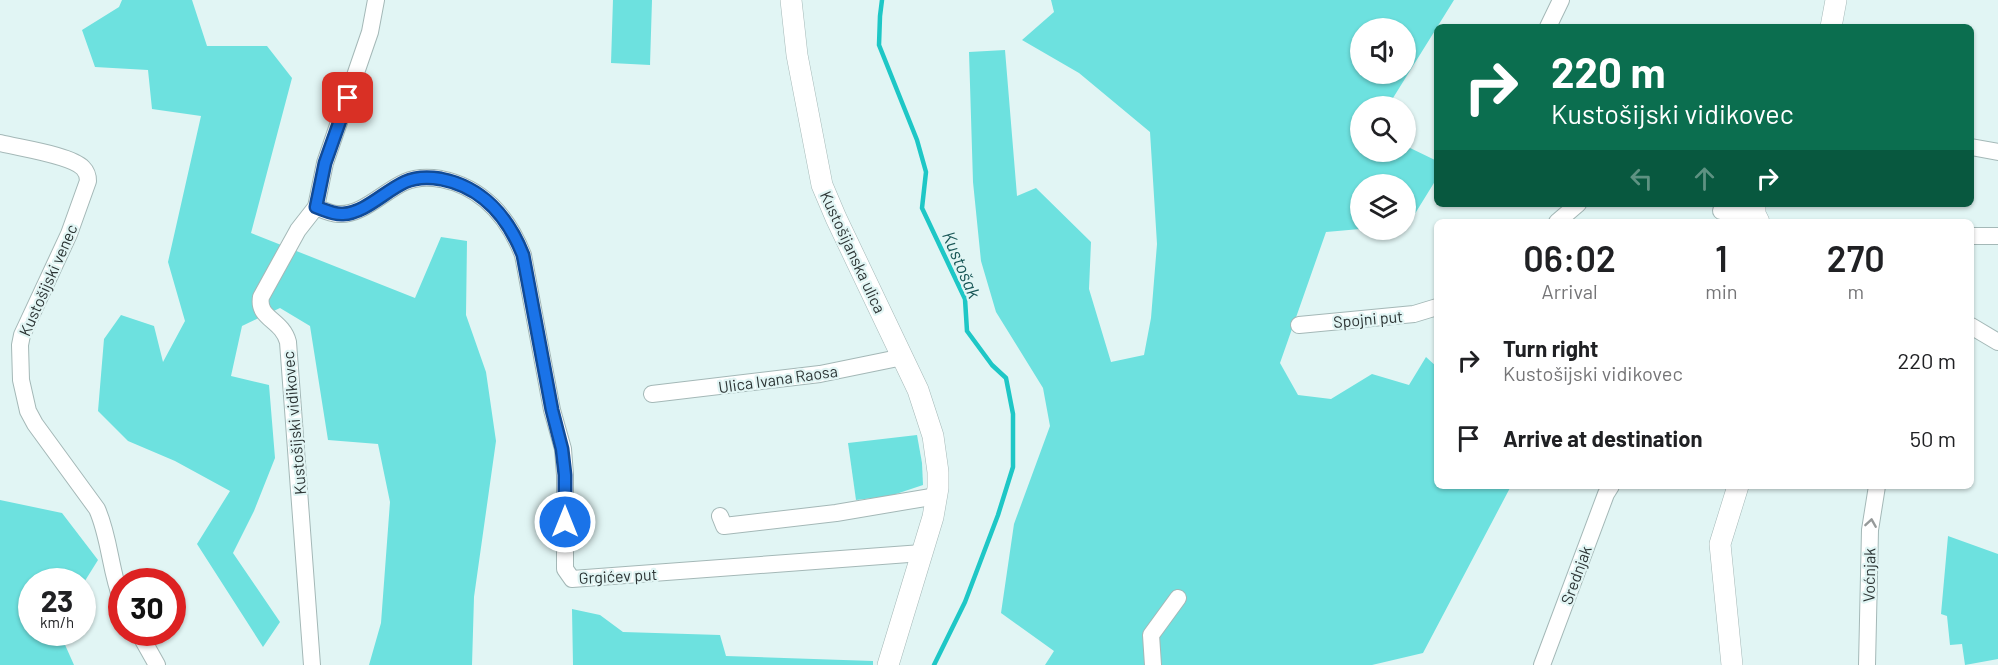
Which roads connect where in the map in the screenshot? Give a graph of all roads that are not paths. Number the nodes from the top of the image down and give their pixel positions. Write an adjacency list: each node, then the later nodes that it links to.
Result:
1 (376, 0): 10 (street, Kustošijski vidikovec)
2 (791, 0): 21 (street, Kustošijanska ulica)
3 (1561, 0): 5 (street)
4 (1836, 0): 6 (street)
5 (1549, 24)
6 (1832, 24)
7 (0, 143): 29 (street, Kustošijski venec)
8 (1974, 148): 9 (street)
9 (1998, 152)
10 (316, 207): 28 (street, Grgićev put); 33 (street, Kustošijski vidikovec)
11 (1574, 207): 14 (street)
12 (1719, 212): 13 (street)
13 (1756, 213)
14 (1560, 219)
15 (1974, 236): 16 (street)
16 (1998, 236)
17 (1434, 308): 18 (street, Spojni put)
18 (1299, 325)
19 (1974, 328): 20 (street)
20 (1998, 342)
21 (903, 357): 22 (street, Ulica Ivana Raosa); 26 (street, Kustošijanska ulica)
22 (652, 394)
23 (1609, 489): 36 (street, Srednjak)
24 (1737, 489): 37 (street)
25 (1877, 489): 38 (street, Voćnjak, one-way to 25)
26 (937, 496): 27 (street); 28 (street, Kustošijanska ulica)
27 (720, 516)
28 (922, 553): 34 (street, Kustošijanska ulica)
29 (112, 568)
30 (1178, 598): 35 (street)
31 (146, 646): 32 (street)
32 (157, 665)
33 (312, 665)
34 (888, 665)
35 (1153, 665)
36 (1542, 665)
37 (1732, 665)
38 (1867, 665)

